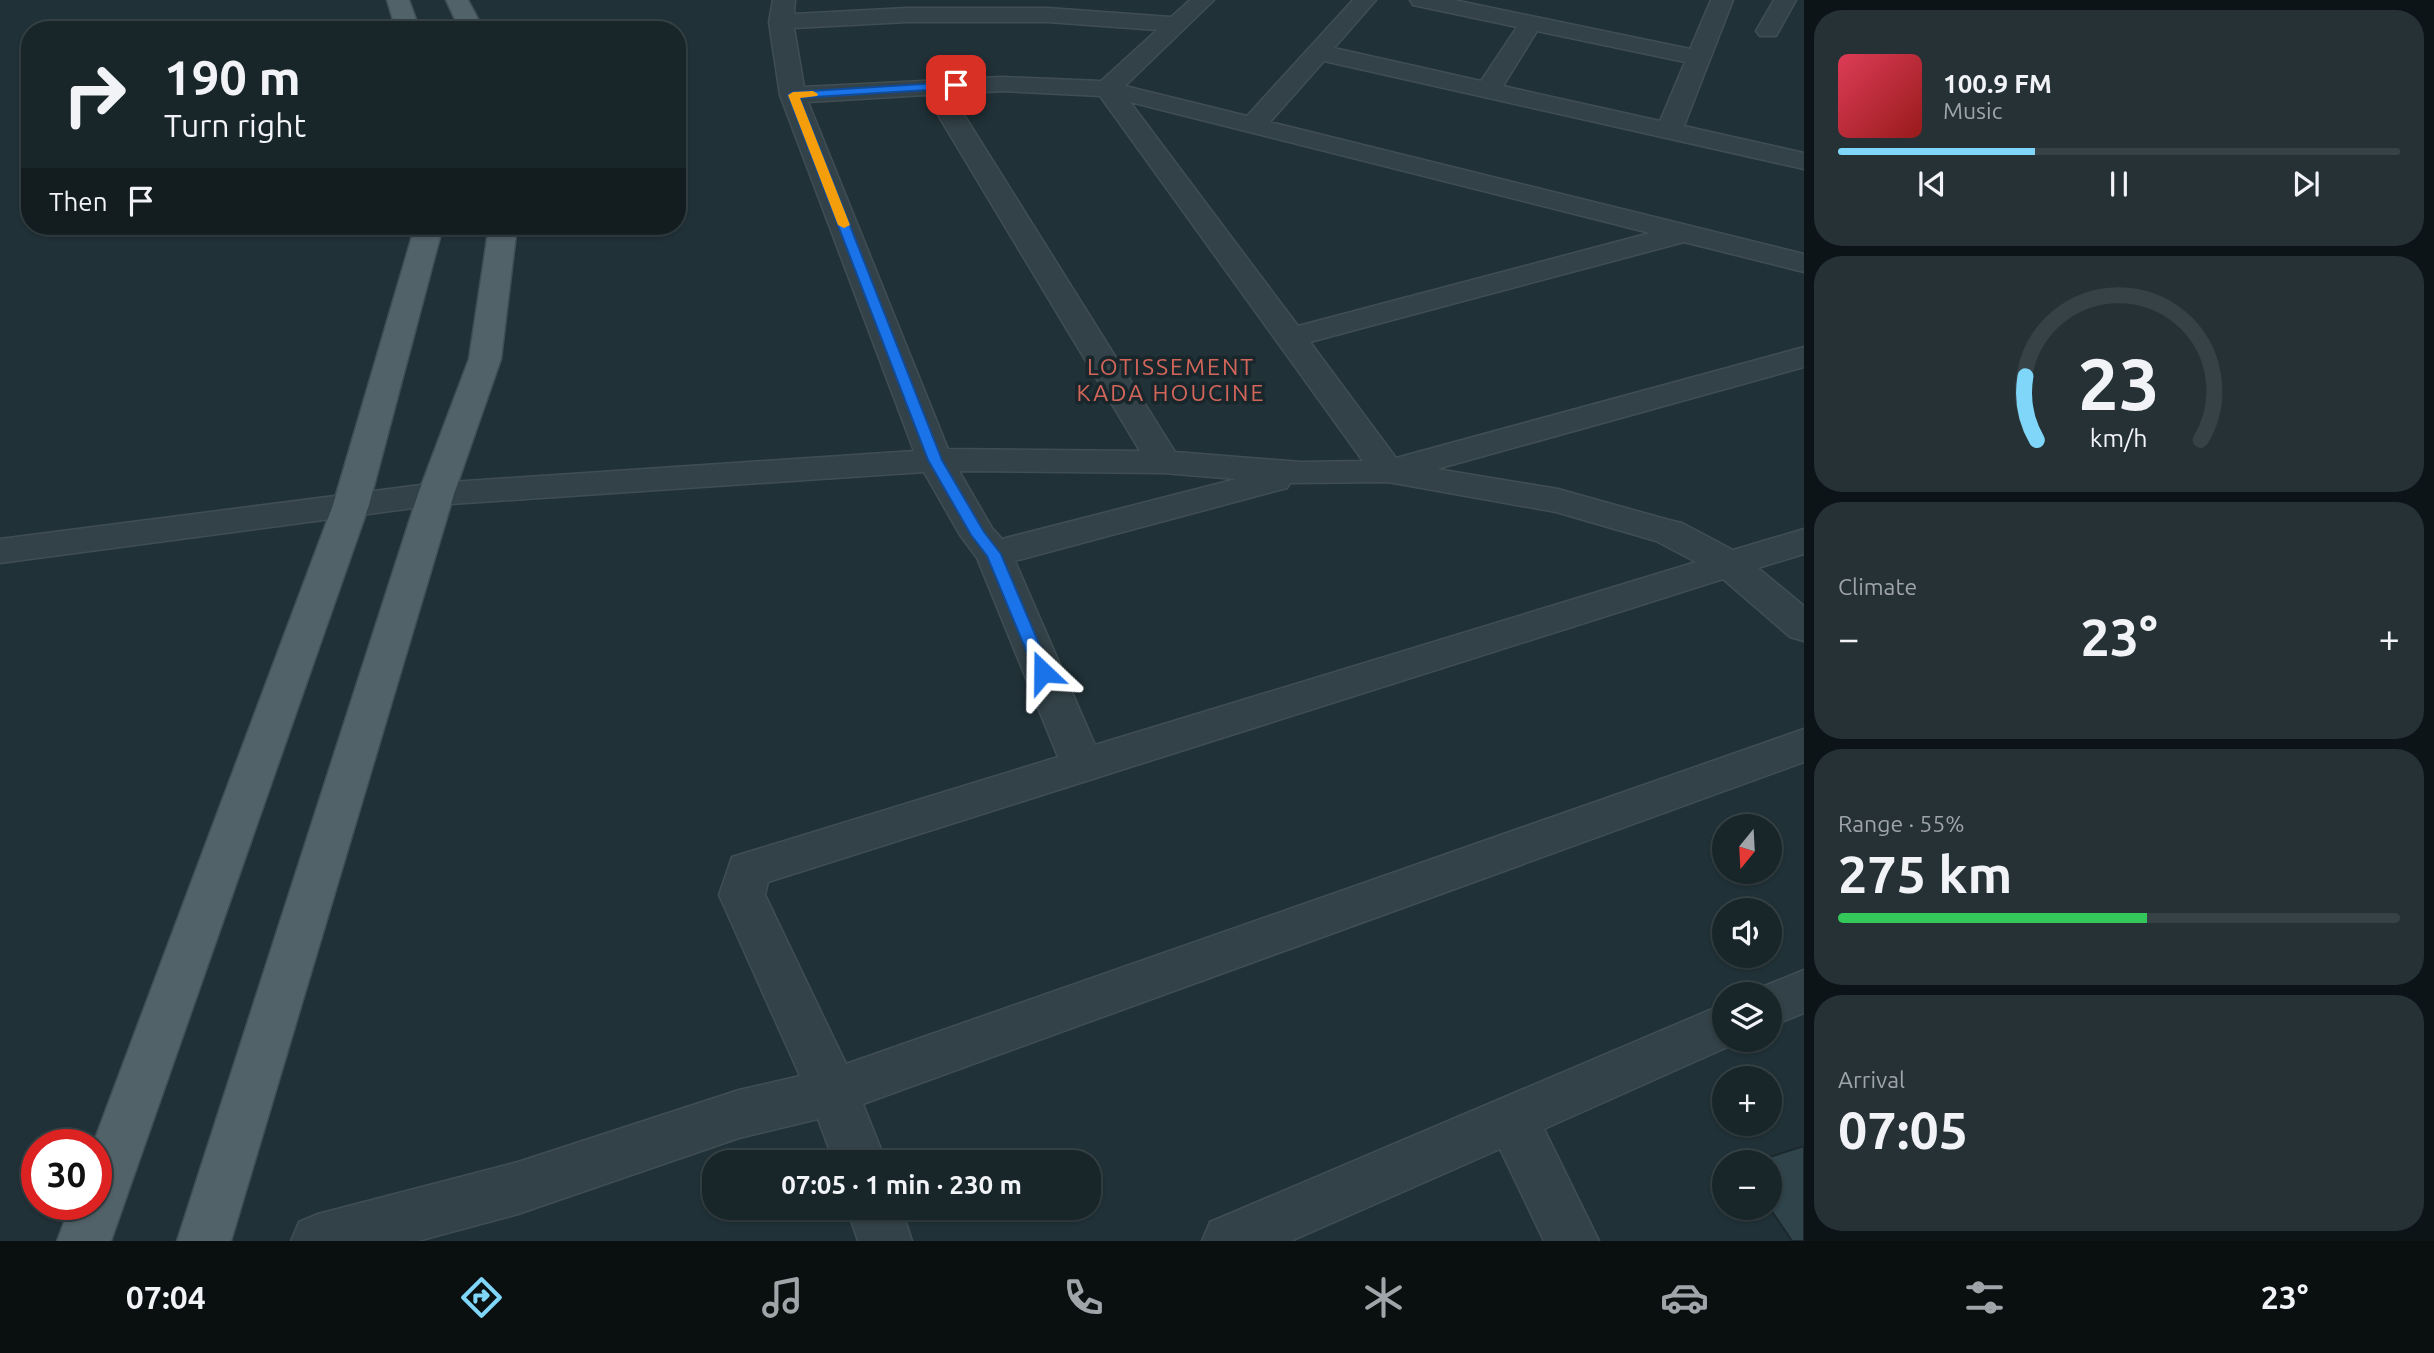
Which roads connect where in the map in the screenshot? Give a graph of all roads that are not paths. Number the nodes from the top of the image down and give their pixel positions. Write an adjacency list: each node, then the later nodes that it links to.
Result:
1 (398, 0): 9 (main road)
2 (457, 0): 10 (main road)
3 (1203, 0): 12 (street)
4 (1365, 0): 14 (street)
5 (1421, 0): 11 (street)
6 (1722, 0): 15 (street)
7 (1785, 0): 13 (street)
8 (783, 11): 12 (street); 19 (street)
9 (405, 21)
10 (468, 21)
11 (1531, 23): 15 (street); 18 (street)
12 (1176, 24): 17 (street)
13 (1768, 31)
14 (1318, 52): 18 (street); 20 (street)
15 (1698, 58): 21 (street)
16 (933, 86): 17 (street); 19 (street); 30 (street)
17 (1107, 89): 20 (street); 27 (street)
18 (1488, 90): 21 (street)
19 (793, 95): 29 (street)
20 (1252, 126): 23 (street)
21 (1669, 131): 22 (street)
22 (1804, 161)
23 (1687, 232): 26 (street); 27 (street)
24 (426, 235): 34 (main road)
25 (502, 235): 33 (main road)
26 (1804, 263)
27 (1290, 338): 31 (street)
28 (1804, 357): 31 (street)
29 (935, 460): 30 (street); 33 (street); 37 (street)
30 (1164, 462): 32 (street)
31 (1388, 471): 32 (street); 38 (street)
32 (1301, 473): 37 (street)
33 (436, 494): 34 (street); 50 (main road)
34 (351, 505): 36 (street); 49 (main road)
35 (1804, 541): 38 (street)
36 (0, 551)
37 (994, 554): 41 (street)
38 (1728, 563): 39 (street); 41 (street)
39 (1804, 627)
40 (1804, 745): 45 (street)
41 (1083, 767): 45 (street)
42 (1804, 991): 43 (street)
43 (1782, 1000)
44 (1712, 1031): 46 (street)
45 (833, 1092): 47 (street); 51 (street)
46 (1511, 1117): 53 (street); 54 (street)
47 (855, 1150)
48 (878, 1220): 52 (street)
49 (83, 1241)
50 (204, 1241)
51 (318, 1241)
52 (885, 1241)
53 (1229, 1241)
54 (1572, 1241)

